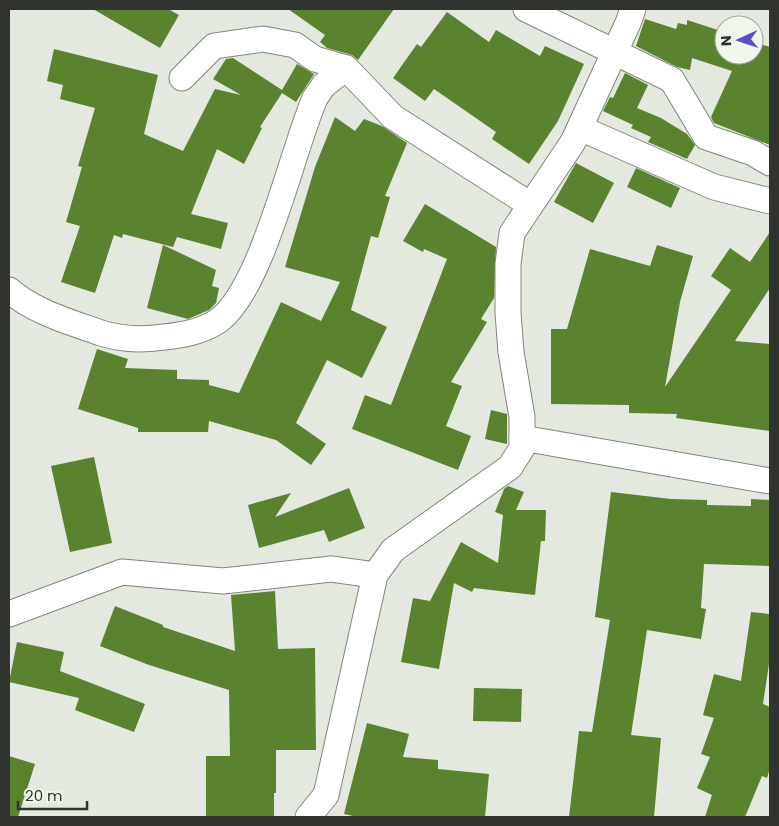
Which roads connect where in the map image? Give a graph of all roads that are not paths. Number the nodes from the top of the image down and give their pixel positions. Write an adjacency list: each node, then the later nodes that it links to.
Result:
1 (526, 9): 3 (street)
2 (632, 9): 3 (street)
3 (614, 53): 6 (street); 7 (street)
4 (346, 68): 5 (street); 9 (street); 10 (street)
5 (182, 78)
6 (580, 128): 8 (street); 9 (street)
7 (770, 163)
8 (770, 201)
9 (529, 204): 11 (street)
10 (9, 290)
11 (522, 438): 12 (street); 13 (street)
12 (770, 481)
13 (375, 575): 14 (street); 15 (street)
14 (9, 614)
15 (308, 817)

